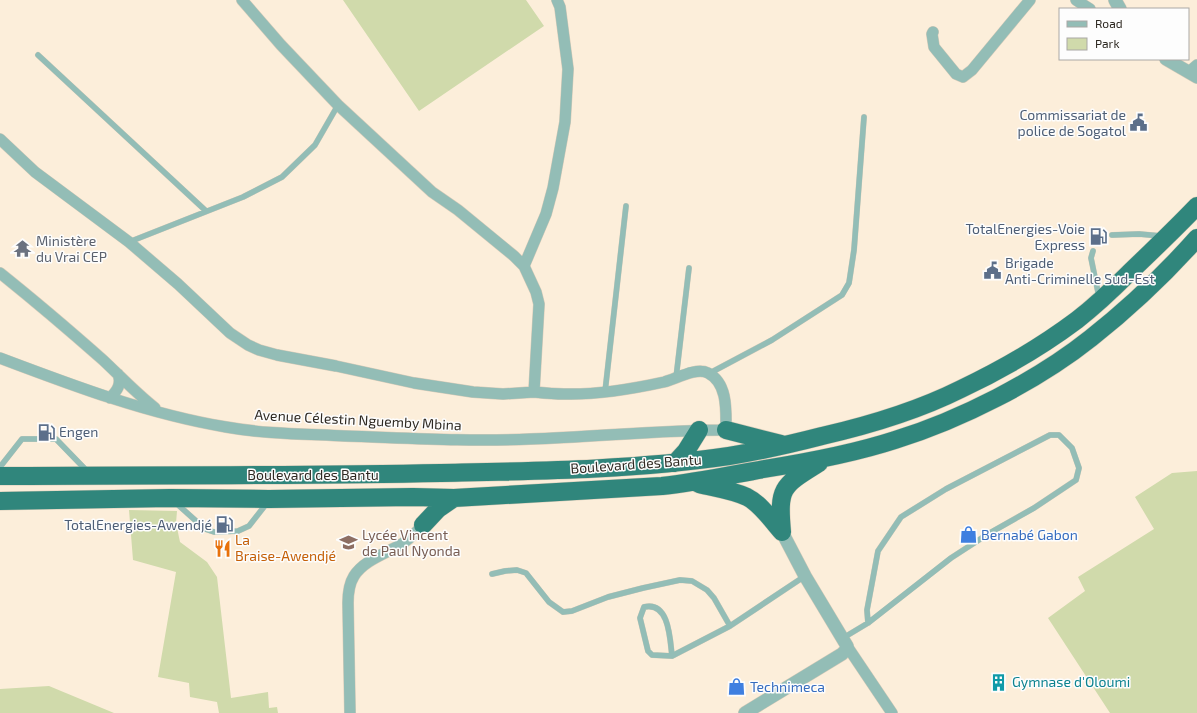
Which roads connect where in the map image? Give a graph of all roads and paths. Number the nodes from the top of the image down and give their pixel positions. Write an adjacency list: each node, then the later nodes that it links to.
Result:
1 (242, 0): 10 (street)
2 (557, 0): 21 (street)
3 (1030, 0): 6 (street)
4 (1076, 0): 5 (street)
5 (1088, 8)
6 (933, 32)
7 (38, 55): 15 (lane)
8 (1168, 60): 9 (street)
9 (1194, 71)
10 (338, 105): 15 (lane); 21 (street)
11 (864, 117): 27 (lane)
12 (0, 139): 19 (street)
13 (626, 206): 30 (lane)
14 (1197, 206): 17 (highway, Boulevard des Bantu)
15 (206, 211): 19 (lane)
16 (1112, 235): 17 (lane)
17 (1168, 237): 24 (highway, Boulevard des Bantu)
18 (1197, 238): 36 (highway, Boulevard des Bantu)
19 (129, 242): 29 (street)
20 (1093, 251): 24 (lane)
21 (524, 266): 29 (street)
22 (689, 268): 28 (lane)
23 (0, 273): 26 (street)
24 (1100, 301): 35 (highway, Boulevard des Bantu)
25 (0, 358): 31 (street, Avenue Célestin Nguemby Mbina)
26 (118, 374): 31 (street); 32 (street)
27 (710, 374): 28 (street); 34 (street)
28 (676, 378): 30 (street)
29 (534, 392): 30 (street)
30 (605, 392)
31 (110, 398): 32 (street, Avenue Célestin Nguemby Mbina)
32 (161, 412): 33 (street, Avenue Célestin Nguemby Mbina)
33 (699, 430): 34 (street, Avenue Célestin Nguemby Mbina); 37 (highway)
34 (726, 430): 35 (highway)
35 (785, 446): 37 (highway, Boulevard des Bantu)
36 (826, 459): 41 (highway, Boulevard des Bantu); 48 (highway)
37 (675, 462): 39 (highway, Boulevard des Bantu)
38 (0, 467): 39 (lane)
39 (92, 475): 40 (highway, Boulevard des Bantu)
40 (0, 476)
41 (690, 482): 44 (highway, Boulevard des Bantu); 48 (highway)
42 (413, 497): 44 (highway, Boulevard des Bantu); 45 (highway, Boulevard des Bantu); 47 (highway)
43 (170, 498): 45 (highway, Boulevard des Bantu); 45 (lane); 46 (highway, Boulevard des Bantu)
44 (454, 498): 47 (highway)
45 (269, 499)
46 (0, 501)
47 (423, 525): 55 (street)
48 (782, 532): 50 (street)
49 (492, 574): 52 (lane)
50 (805, 576): 52 (lane); 53 (street)
51 (868, 623): 51 (lane); 53 (lane)
52 (730, 626): 54 (lane)
53 (845, 642): 56 (street); 57 (street)
54 (672, 656): 54 (lane)
55 (350, 713)
56 (745, 713)
57 (892, 713)

